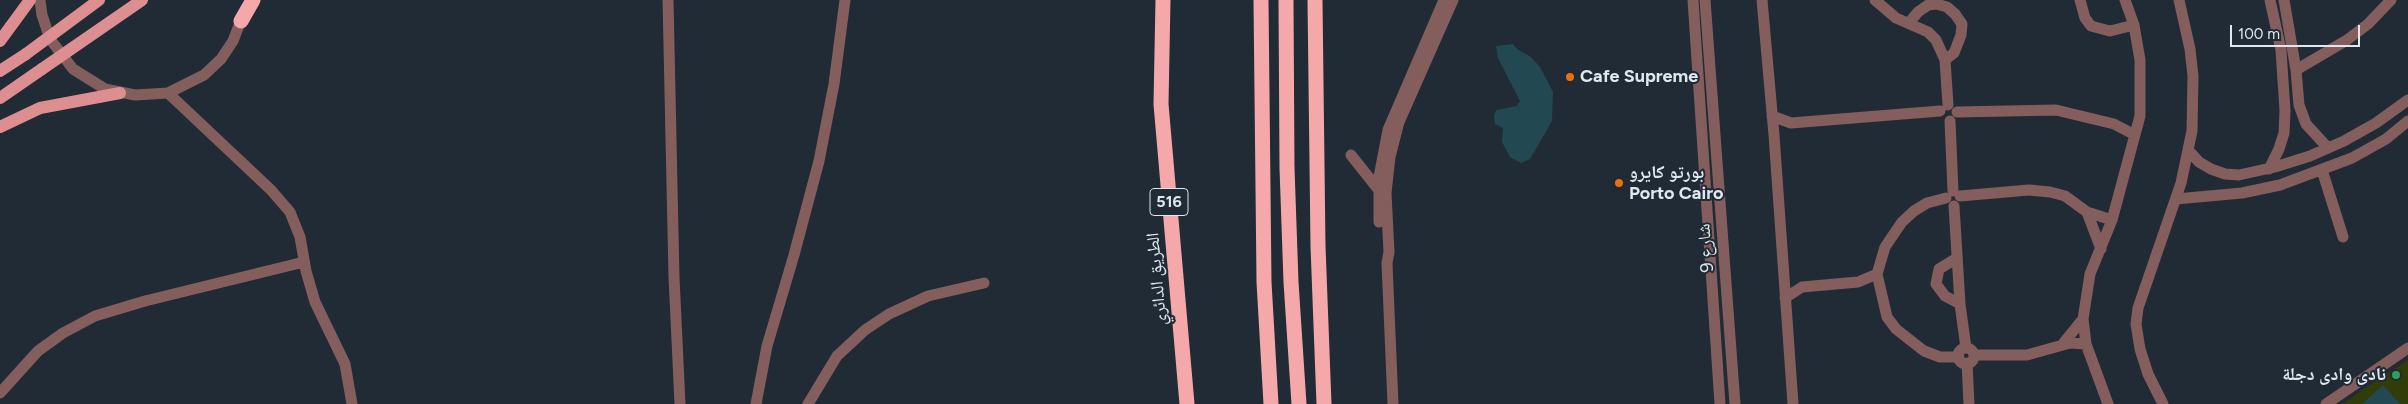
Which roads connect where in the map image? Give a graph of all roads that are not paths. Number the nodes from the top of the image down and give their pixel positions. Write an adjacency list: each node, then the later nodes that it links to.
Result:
1 (30, 0): 28 (main road)
2 (40, 0): 33 (street)
3 (99, 0): 31 (main road, bridge)
4 (142, 0): 34 (main road, bridge)
5 (245, 0): 25 (street)
6 (254, 0): 25 (highway)
7 (668, 0): 80 (street)
8 (845, 0): 81 (street)
9 (1163, 0): 83 (highway, الطريق الدائري / 516)
10 (1261, 0): 84 (highway)
11 (1286, 0): 85 (highway)
12 (1315, 0): 86 (highway)
13 (1444, 0): 52 (street)
14 (1453, 0): 61 (street)
15 (1693, 0): 36 (street, شارع 9)
16 (1705, 0): 37 (street, شارع 9)
17 (1762, 0): 39 (street)
18 (1875, 0): 26 (street)
19 (2080, 0): 27 (street)
20 (2126, 0): 27 (street)
21 (2179, 0): 48 (street)
22 (2270, 0): 50 (street)
23 (2284, 0): 30 (street)
24 (2391, 0): 30 (street)
25 (241, 21): 32 (street)
26 (1909, 22): 29 (street); 29 (street)
27 (2134, 25): 40 (street)
28 (0, 41)
29 (1945, 60): 38 (street)
30 (2296, 70): 47 (street)
31 (0, 71)
32 (168, 92): 33 (street); 60 (street)
33 (120, 93): 44 (main road)
34 (0, 98)
35 (2408, 100): 47 (street)
36 (1699, 104): 37 (street); 70 (street, شارع 9)
37 (1712, 104): 71 (street, شارع 9)
38 (1949, 112): 42 (street); 43 (street); 53 (street)
39 (1772, 116): 42 (street); 45 (street)
40 (2140, 116): 43 (street); 46 (street)
41 (2408, 121): 51 (street)
42 (1791, 123): 45 (street)
43 (2114, 124): 46 (street)
44 (0, 127)
45 (1774, 135): 63 (street)
46 (2136, 135): 56 (street)
47 (2328, 148): 50 (street)
48 (2189, 152): 50 (street); 54 (street)
49 (1351, 156): 52 (street)
50 (2269, 169)
51 (2322, 170): 54 (street); 57 (street)
52 (1378, 189): 61 (street)
53 (1953, 198): 55 (street); 59 (street); 62 (street)
54 (2176, 198): 92 (street)
55 (2087, 212): 56 (street); 58 (street)
56 (2112, 220): 58 (street)
57 (2343, 237)
58 (2101, 248): 72 (street)
59 (1957, 258): 69 (street); 69 (street)
60 (304, 262): 77 (street); 79 (street)
61 (1387, 263): 87 (street)
62 (1877, 274): 64 (street); 67 (street)
63 (1783, 276): 66 (street); 68 (street)
64 (1858, 282): 66 (street); 67 (street)
65 (984, 283): 82 (street)
66 (1802, 287): 68 (street)
67 (1880, 290): 76 (street)
68 (1785, 298): 90 (street)
69 (1960, 304): 76 (street)
70 (1714, 312): 71 (street); 88 (street, شارع 9)
71 (1730, 313): 89 (street, شارع 9)
72 (2083, 319): 73 (street); 74 (street)
73 (2086, 344): 74 (street); 78 (street)
74 (2062, 345): 76 (street)
75 (2408, 348): 93 (street)
76 (1966, 356): 91 (street)
77 (0, 393)
78 (2106, 403)
79 (352, 404)
80 (680, 404)
81 (756, 404)
82 (808, 404)
83 (1188, 404)
84 (1272, 404)
85 (1299, 404)
86 (1324, 404)
87 (1393, 404)
88 (1720, 404)
89 (1735, 404)
90 (1792, 404)
91 (1969, 404)
92 (2163, 404)
93 (2326, 404)

